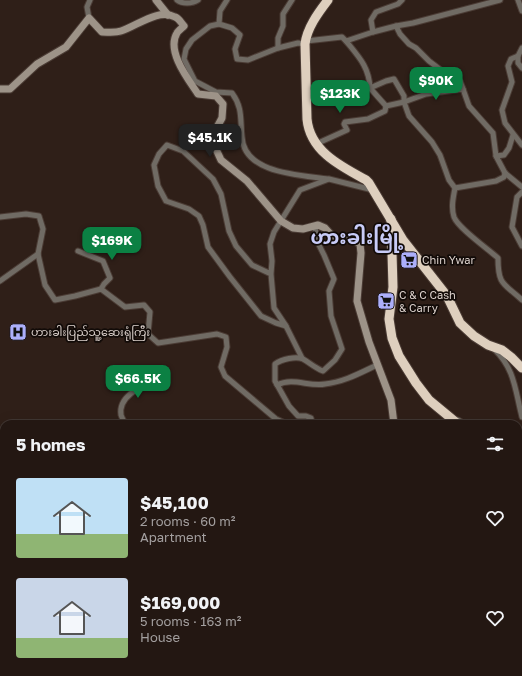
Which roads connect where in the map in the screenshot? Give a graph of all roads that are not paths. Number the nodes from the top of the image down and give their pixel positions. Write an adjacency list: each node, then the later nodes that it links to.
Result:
1 (90, 0): 13 (street)
2 (156, 0): 12 (street)
3 (177, 0): 4 (street)
4 (198, 0)
5 (227, 0): 14 (street)
6 (292, 0): 19 (street)
7 (328, 0): 18 (highway)
8 (402, 0): 16 (street)
9 (500, 0): 15 (street)
10 (518, 0): 11 (street)
11 (522, 11)
12 (168, 15): 13 (street); 41 (street)
13 (89, 18): 24 (street)
14 (219, 24): 19 (street); 34 (street)
15 (396, 26): 16 (street); 25 (street)
16 (373, 32): 17 (street)
17 (346, 41): 18 (street); 23 (street)
18 (305, 43): 19 (street); 26 (highway)
19 (278, 48)
20 (522, 48): 21 (street)
21 (518, 56): 22 (street); 29 (street)
22 (522, 68)
23 (370, 88): 26 (street); 27 (street); 28 (street)
24 (0, 89)
25 (464, 89): 27 (street); 32 (street)
26 (306, 94): 30 (highway)
27 (404, 102): 28 (street); 36 (street)
28 (386, 106): 30 (street)
29 (513, 135): 31 (street); 32 (street)
30 (316, 144): 37 (highway)
31 (522, 145)
32 (496, 156): 33 (street)
33 (505, 173): 35 (street); 36 (street)
34 (330, 179): 37 (street); 41 (street)
35 (522, 187)
36 (454, 188): 49 (street)
37 (374, 190): 40 (highway)
38 (522, 192): 43 (street)
39 (0, 217): 45 (street)
40 (391, 218): 51 (highway); 62 (highway)
41 (281, 221): 42 (street); 46 (street)
42 (315, 226): 52 (street); 53 (street)
43 (522, 246)
44 (78, 251): 48 (street)
45 (38, 254): 47 (street); 48 (street)
46 (270, 274): 50 (street); 50 (street)
47 (0, 282)
48 (101, 290): 59 (street)
49 (522, 300)
50 (286, 326): 52 (street)
51 (488, 345): 54 (highway); 57 (street)
52 (302, 358): 56 (street)
53 (377, 365): 56 (street); 61 (street)
54 (522, 368)
55 (158, 379): 58 (street)
56 (277, 385): 60 (street)
57 (522, 417)
58 (123, 420)
59 (278, 420)
60 (311, 420)
61 (394, 420)
62 (454, 420)

